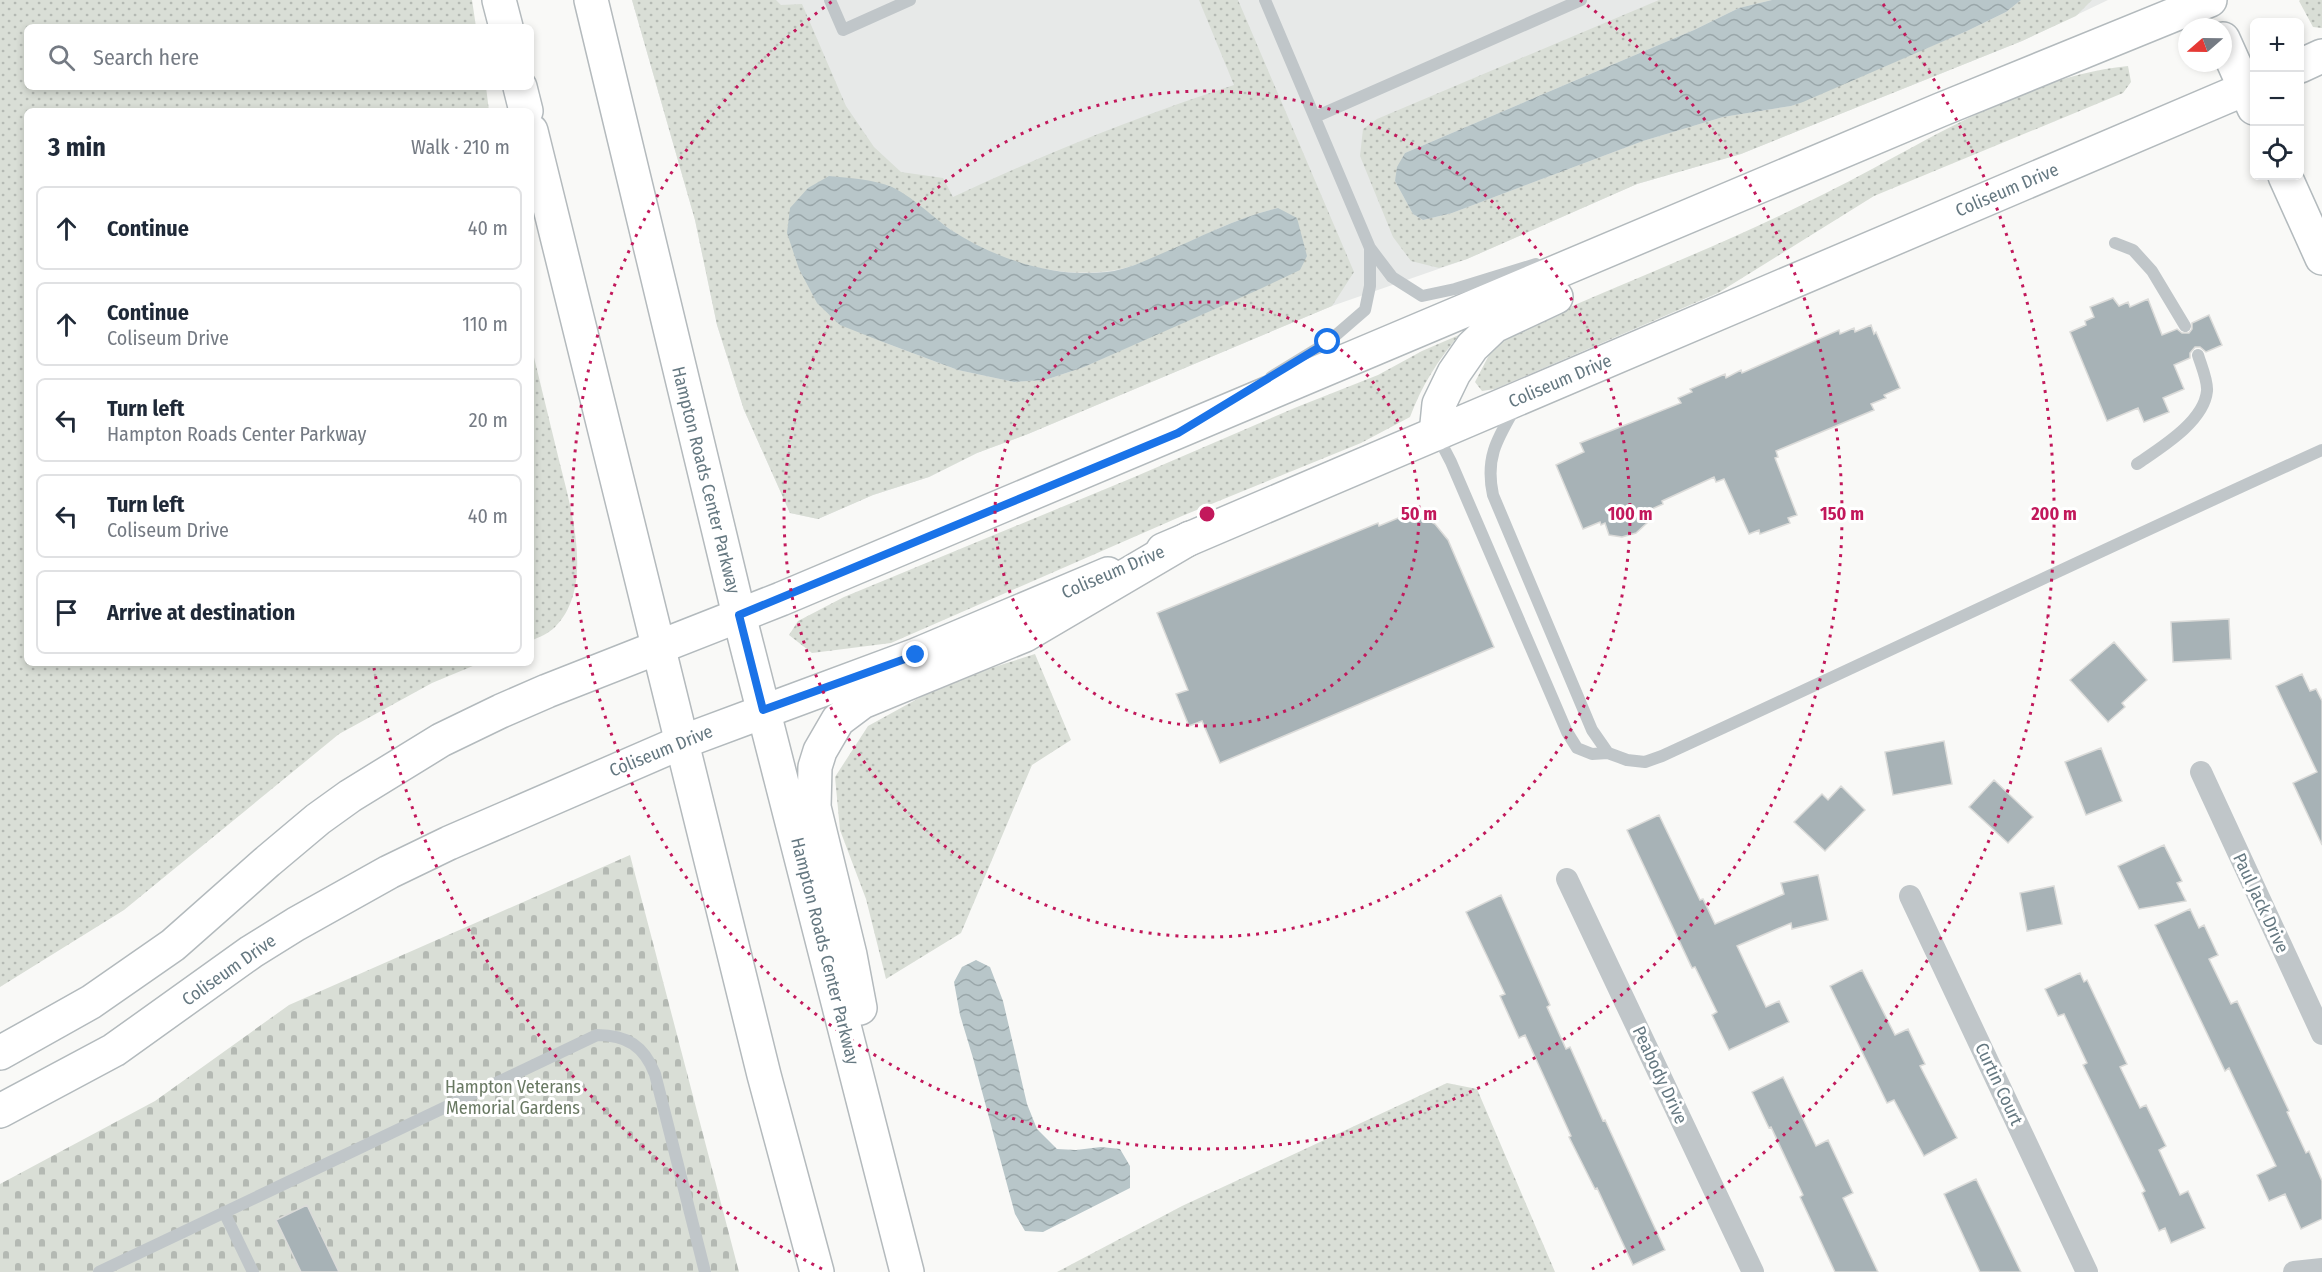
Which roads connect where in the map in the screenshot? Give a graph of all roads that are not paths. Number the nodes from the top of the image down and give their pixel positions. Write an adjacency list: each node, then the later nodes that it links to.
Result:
1 (499, 0): 8 (street)
2 (591, 0): 32 (street, Hampton Roads Center Parkway)
3 (830, 0): 4 (lane)
4 (910, 0)
5 (1265, 0): 17 (lane)
6 (1581, 0): 17 (lane)
7 (2209, 6): 16 (street)
8 (505, 24)
9 (2232, 56): 13 (street)
10 (2322, 56): 11 (street)
11 (2304, 64)
12 (521, 90): 15 (street)
13 (2250, 90)
14 (2250, 95): 26 (street, Coliseum Drive)
15 (525, 108)
16 (1940, 110): 20 (street); 28 (street)
17 (1315, 117): 22 (lane)
18 (534, 143): 33 (street)
19 (2287, 180): 23 (street)
20 (1697, 214): 22 (lane); 27 (street)
21 (2115, 243): 24 (lane)
22 (1370, 248): 27 (lane)
23 (2322, 258)
24 (2185, 326)
25 (2198, 355): 30 (lane)
26 (1521, 398): 28 (street, Coliseum Drive); 36 (lane)
27 (1178, 433): 32 (street)
28 (1436, 434): 31 (street, Coliseum Drive); 36 (lane)
29 (2322, 450): 36 (lane)
30 (2138, 464)
31 (1190, 538): 34 (street, Coliseum Drive); 49 (street)
32 (739, 615): 33 (street); 34 (street, Hampton Roads Center Parkway)
33 (659, 647): 35 (street); 41 (street)
34 (763, 710): 35 (street, Coliseum Drive); 49 (street, Hampton Roads Center Parkway)
35 (682, 742): 42 (street, Coliseum Drive); 48 (street)
36 (1608, 753)
37 (2201, 772): 40 (street, Paul Jack Drive)
38 (1567, 879): 50 (street, Peabody Drive)
39 (1910, 896): 51 (street, Curtin Court)
40 (2322, 1034)
41 (0, 1053)
42 (0, 1111)
43 (224, 1212): 45 (lane); 46 (lane); 47 (lane)
44 (2322, 1269): 52 (street)
45 (99, 1272)
46 (253, 1272)
47 (705, 1272)
48 (817, 1272)
49 (907, 1272)
50 (1753, 1272)
51 (2087, 1272)
52 (2294, 1272)

